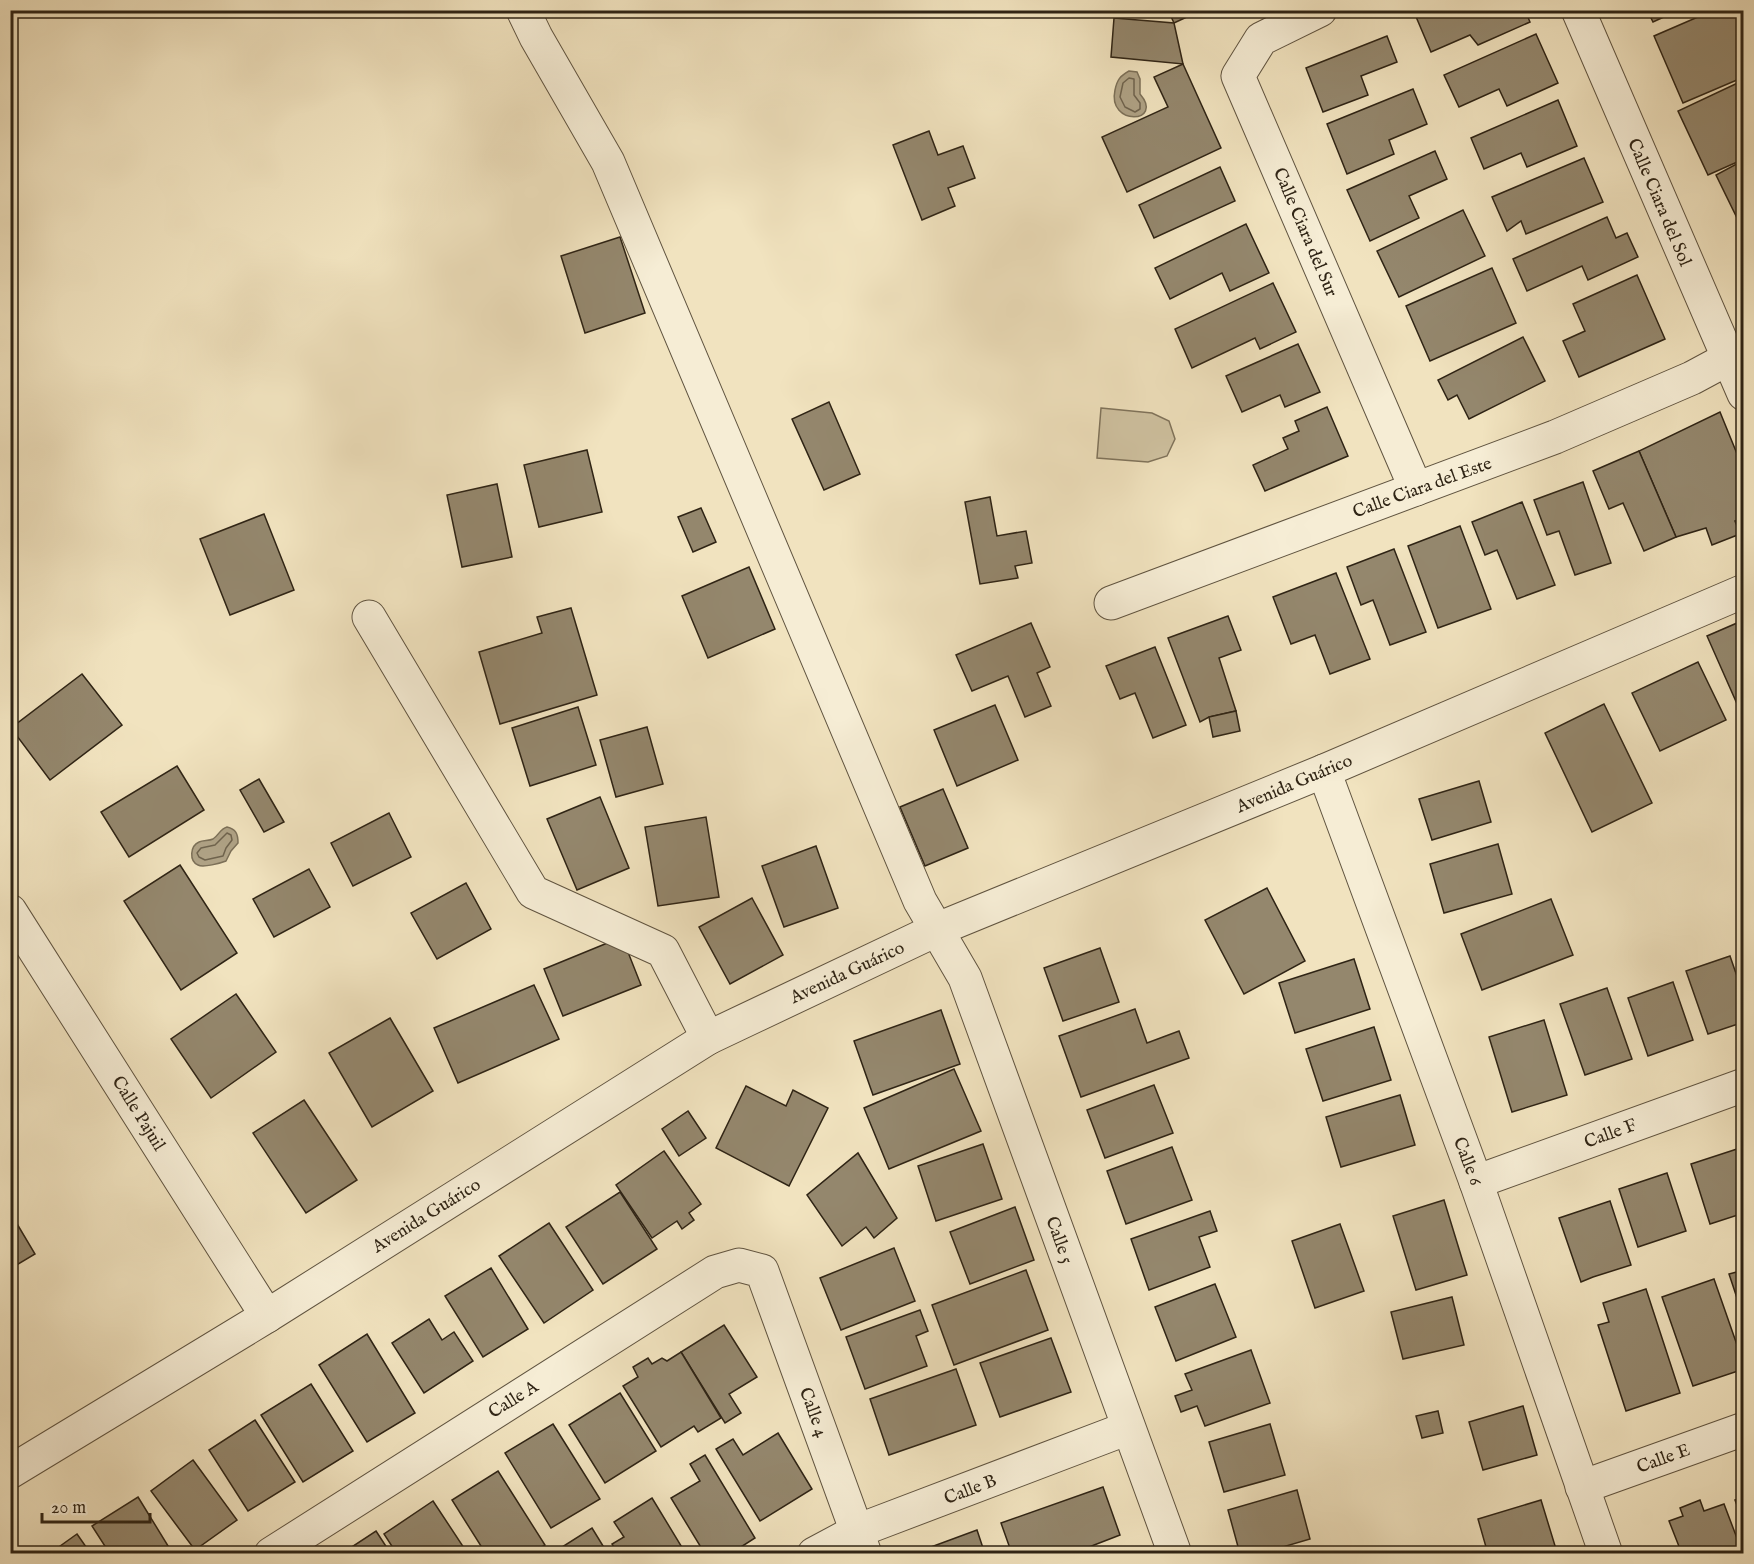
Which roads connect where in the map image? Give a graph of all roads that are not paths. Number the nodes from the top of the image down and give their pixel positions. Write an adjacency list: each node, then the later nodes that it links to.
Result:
1 (523, 10): 12 (street, Calle 5)
2 (1320, 10): 6 (street, Calle Ciara del Sur)
3 (1578, 10): 4 (street, Calle Ciara del Sol)
4 (1735, 354): 5 (street, Calle Ciara del Sol); 6 (street, Calle Ciara del Este)
5 (1743, 394)
6 (1416, 489): 8 (street, Calle Ciara del Este)
7 (1743, 591): 10 (street, Avenida Guárico)
8 (1111, 603)
9 (369, 617): 13 (street)
10 (1324, 771): 12 (street, Avenida Guárico); 15 (street, Calle 6)
11 (10, 911): 17 (street, Calle Pajuil)
12 (938, 929): 13 (street, Avenida Guárico); 18 (street, Calle 5)
13 (708, 1038): 17 (street, Avenida Guárico)
14 (1743, 1085): 15 (street, Calle F)
15 (1476, 1182): 21 (street, Calle 6)
16 (762, 1271): 22 (street, Calle 4); 23 (street, Calle A)
17 (267, 1316): 20 (street, Avenida Guárico)
18 (1128, 1428): 22 (street, Calle B); 25 (street, Calle 5)
19 (1743, 1429): 21 (street, Calle E)
20 (10, 1472)
21 (1582, 1487): 26 (street, Calle 6)
22 (861, 1542): 24 (street, Calle B)
23 (270, 1554)
24 (814, 1554)
25 (1175, 1554)
26 (1606, 1554)

